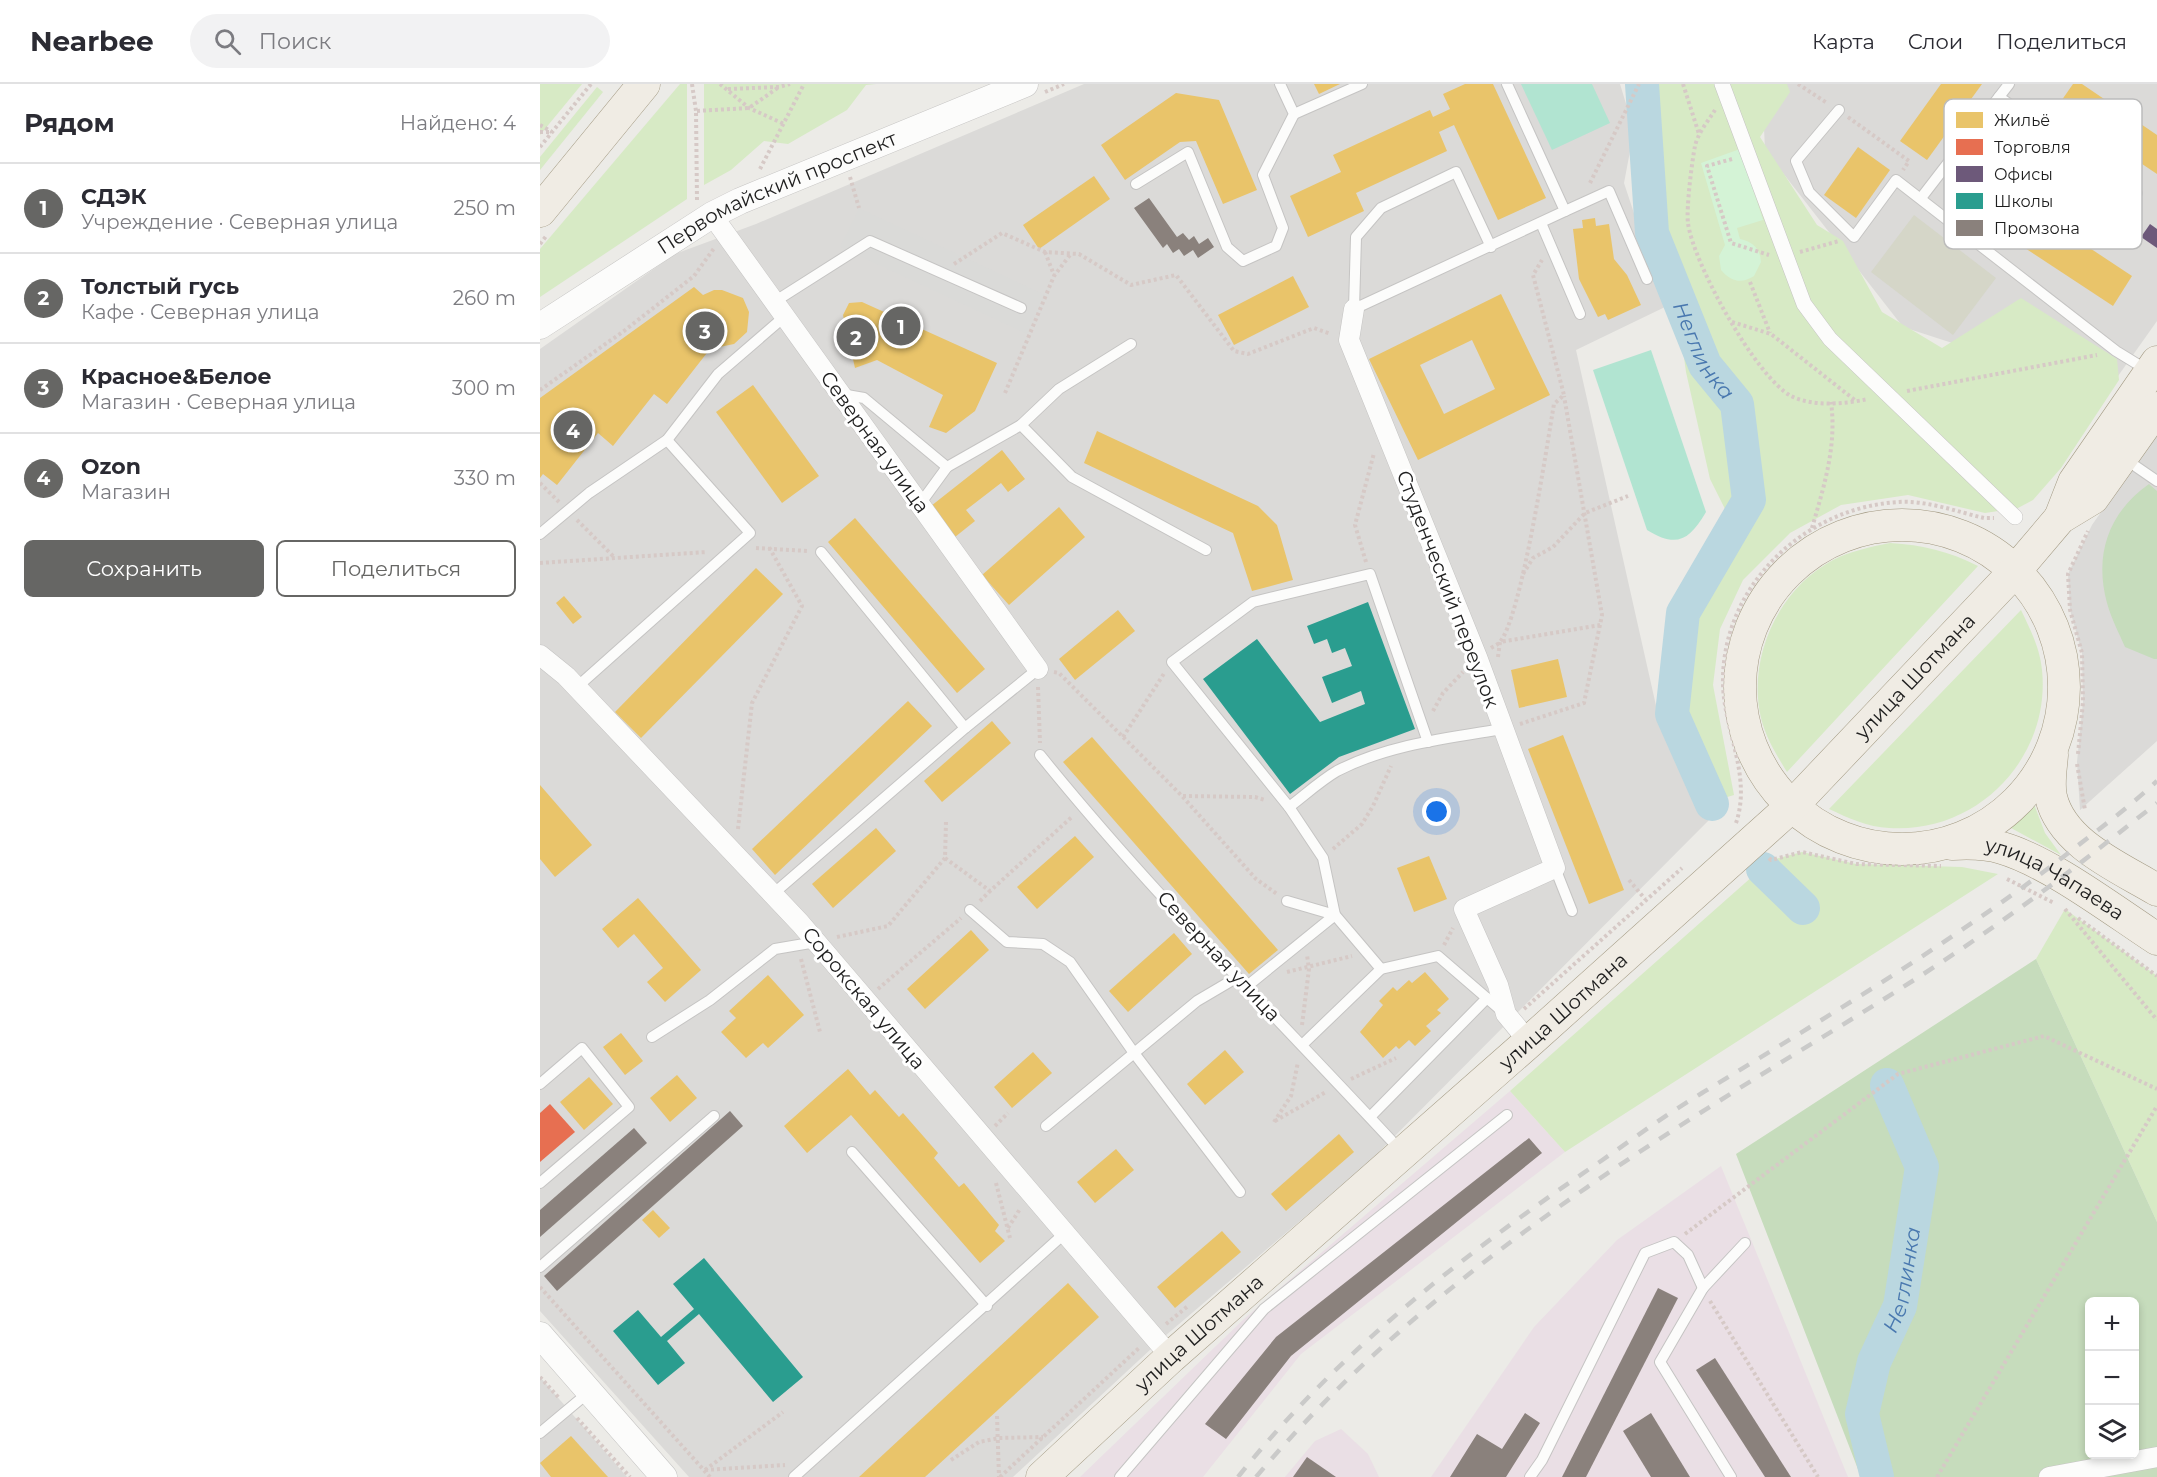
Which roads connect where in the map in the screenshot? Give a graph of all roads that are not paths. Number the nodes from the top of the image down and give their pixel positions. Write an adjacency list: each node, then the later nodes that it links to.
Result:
1 (1280, 84): 11 (lane)
2 (1362, 84): 11 (lane)
3 (1507, 84): 16 (lane)
4 (1722, 84): 38 (street)
5 (2009, 84): 8 (lane)
6 (1034, 88): 18 (street, Первомайский проспект)
7 (636, 90): 15 (main road)
8 (1999, 97): 9 (lane)
9 (2002, 99)
10 (1839, 110): 14 (lane)
11 (1294, 114): 13 (lane)
12 (1944, 168): 14 (lane)
13 (1136, 184)
14 (1921, 198): 17 (lane)
15 (540, 211)
16 (1565, 211): 19 (lane); 22 (lane)
17 (1944, 216)
18 (711, 218): 24 (street, Северная улица); 27 (street, Первомайский проспект)
19 (1541, 223): 20 (lane); 26 (lane)
20 (1491, 247): 25 (lane); 25 (lane)
21 (1986, 249): 29 (lane)
22 (1647, 279)
23 (1021, 308): 24 (lane)
24 (779, 309): 30 (street, Северная улица); 33 (lane)
25 (1354, 309): 48 (street, Студенческий переулок)
26 (1580, 314)
27 (540, 326)
28 (1131, 344): 32 (lane)
29 (2153, 367): 39 (main road, улица Шотмана)
30 (840, 394): 35 (lane); 37 (street, Северная улица)
31 (2157, 408): 34 (main road, улица Шотмана)
32 (1021, 425): 35 (lane); 41 (lane)
33 (667, 440): 40 (lane); 46 (lane)
34 (2122, 457): 36 (lane); 39 (main road, улица Шотмана)
35 (948, 467): 37 (lane)
36 (2157, 481)
37 (920, 504): 45 (street, Северная улица)
38 (2015, 517)
39 (2060, 518): 43 (main road, улица Шотмана)
40 (540, 534)
41 (1206, 550)
42 (821, 552): 47 (lane)
43 (2015, 571): 50 (main road); 52 (main road, улица Шотмана); 52 (main road)
44 (540, 655): 46 (street, Сорокская улица)
45 (1038, 669): 47 (lane)
46 (577, 687): 57 (street, Сорокская улица)
47 (965, 728): 57 (lane)
48 (1502, 729): 49 (lane); 55 (street, Студенческий переулок)
49 (1426, 737): 53 (lane); 53 (lane)
50 (2054, 745): 54 (main road); 56 (main road)
51 (1040, 755): 65 (lane, Северная улица)
52 (1792, 806): 54 (main road); 70 (main road, улица Шотмана)
53 (1289, 807): 61 (lane)
54 (1946, 855): 62 (main road, улица Чапаева)
55 (1555, 868): 60 (lane); 68 (street)
56 (2157, 890)
57 (773, 894): 63 (street, Сорокская улица)
58 (1287, 901): 61 (lane)
59 (970, 910): 72 (lane)
60 (1572, 911)
61 (1335, 915): 64 (lane); 66 (lane)
62 (2157, 939)
63 (806, 944): 69 (lane); 82 (street, Сорокская улица)
64 (1381, 969): 67 (lane); 71 (lane)
65 (1236, 978): 66 (lane, Северная улица); 72 (lane)
66 (1246, 987): 71 (lane, Северная улица)
67 (1487, 999): 68 (lane); 76 (lane)
68 (1506, 1014): 70 (street)
69 (652, 1037)
70 (1529, 1042): 79 (main road, улица Шотмана)
71 (1302, 1045): 76 (lane, Северная улица)
72 (1134, 1053): 77 (lane); 81 (lane)
73 (540, 1084): 80 (lane)
74 (1507, 1115): 95 (lane)
75 (714, 1116): 84 (lane)
76 (1370, 1117): 79 (lane, Северная улица)
77 (1047, 1126)
78 (852, 1152): 86 (lane)
79 (1402, 1153): 88 (main road, улица Шотмана)
80 (540, 1183)
81 (1240, 1192)
82 (1065, 1233): 86 (lane); 88 (street, Сорокская улица)
83 (1745, 1243): 85 (lane)
84 (540, 1267)
85 (1703, 1288): 96 (lane); 97 (lane)
86 (987, 1306): 93 (lane)
87 (540, 1335): 89 (street)
88 (1171, 1357): 94 (main road, улица Шотмана)
89 (589, 1392): 90 (lane); 92 (street)
90 (540, 1433)
91 (2157, 1457): 98 (street)
92 (664, 1477)
93 (794, 1477)
94 (1042, 1477)
95 (1120, 1477)
96 (1530, 1477)
97 (1731, 1477)
98 (2049, 1477)

